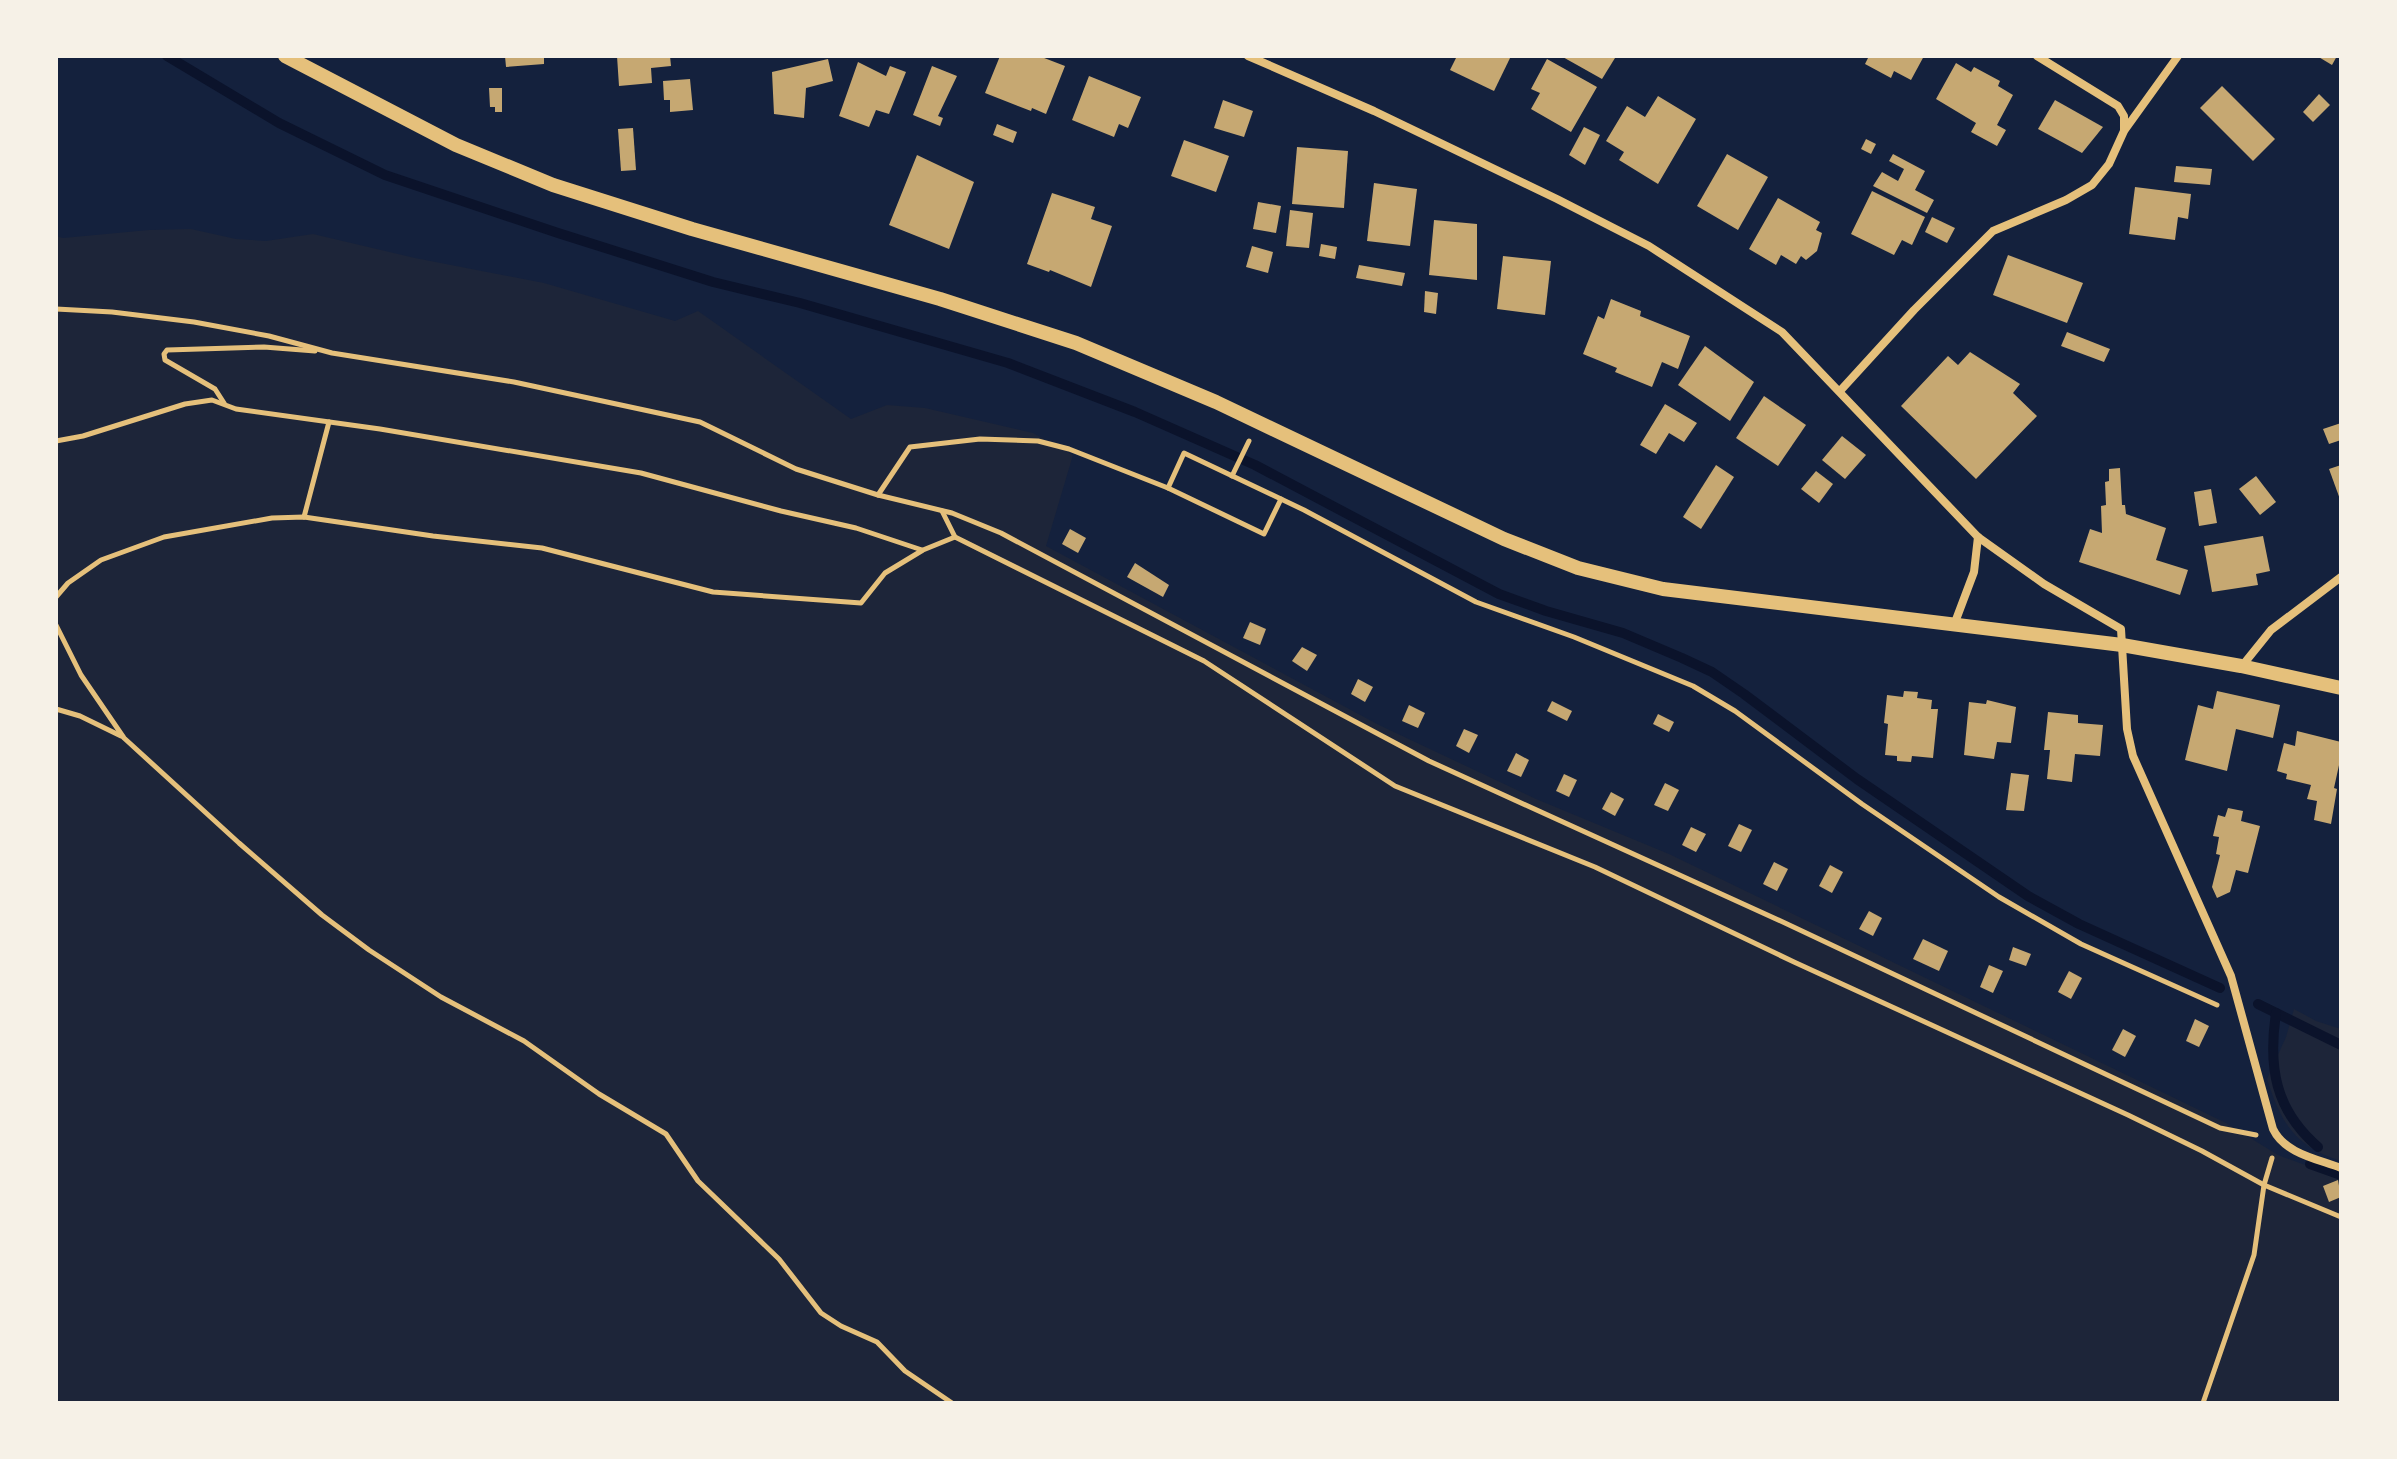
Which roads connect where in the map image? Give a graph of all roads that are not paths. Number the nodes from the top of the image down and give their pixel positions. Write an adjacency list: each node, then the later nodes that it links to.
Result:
1 (285, 56): 10 (street)
2 (1248, 56): 5 (street)
3 (2037, 56): 6 (street)
4 (2178, 56): 6 (street)
5 (1266, 60): 7 (street)
6 (2124, 131): 7 (street)
7 (1840, 391): 8 (street)
8 (1978, 537): 10 (street); 11 (street)
9 (2341, 577): 12 (street)
10 (1954, 625): 11 (street)
11 (2122, 645): 12 (street); 14 (street)
12 (2241, 666): 13 (street)
13 (2341, 688)
14 (2341, 1168)

